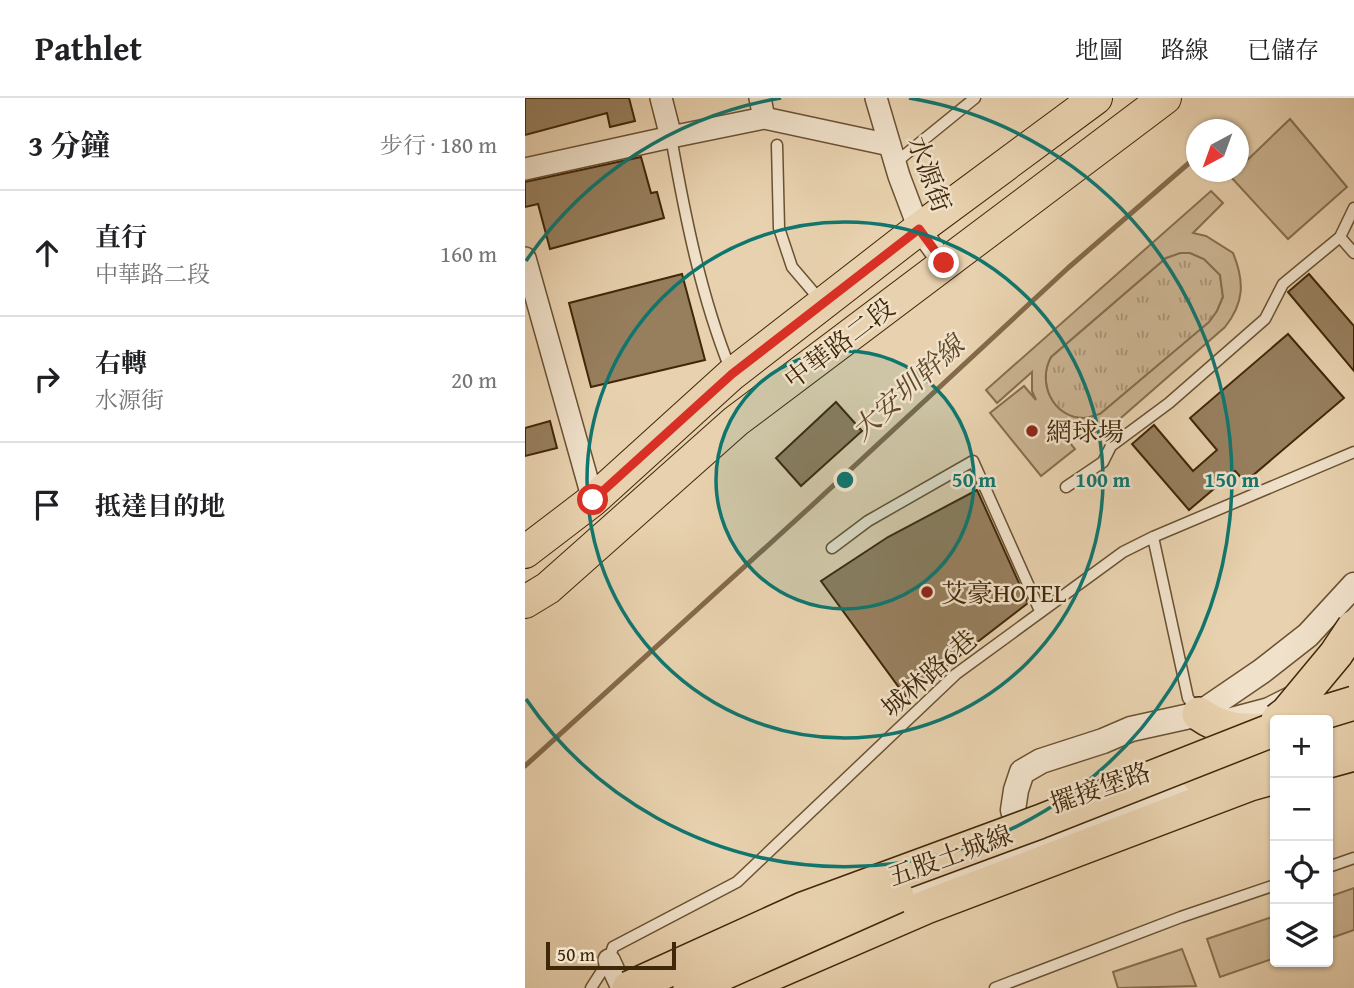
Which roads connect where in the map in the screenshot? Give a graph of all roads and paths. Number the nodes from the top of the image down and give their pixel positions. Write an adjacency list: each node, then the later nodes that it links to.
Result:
1 (661, 98): 7 (street)
2 (876, 98): 9 (street, 水源街)
3 (975, 98): 9 (lane)
4 (1165, 98): 16 (main road, 中華路二段)
5 (1083, 102): 12 (main road, 中華路二段)
6 (762, 108): 7 (street); 9 (street)
7 (671, 137): 10 (street); 18 (lane)
8 (777, 145): 17 (lane)
9 (893, 154): 12 (street, 水源街)
10 (525, 169)
11 (1354, 208): 13 (lane)
12 (919, 229): 16 (street, 水源街); 17 (main road, 中華路二段)
13 (1340, 237): 14 (lane); 20 (lane)
14 (1354, 253)
15 (525, 258): 21 (street)
16 (944, 263): 26 (main road, 中華路二段)
17 (823, 303): 18 (main road, 中華路二段)
18 (732, 374): 21 (main road, 中華路二段)
19 (1354, 452): 22 (lane, 城林路6巷)
20 (1066, 487)
21 (593, 500): 24 (main road, 中華路二段)
22 (1153, 537): 27 (lane, 城林路6巷); 36 (lane)
23 (832, 548): 27 (lane)
24 (525, 551)
25 (1354, 585): 36 (street)
26 (525, 602)
27 (1040, 611): 55 (lane, 城林路6巷)
28 (1354, 626): 32 (highway, bridge)
29 (1354, 656): 36 (street)
30 (1354, 693): 33 (highway)
31 (1354, 701): 34 (highway, bridge); 35 (highway, bridge)
32 (1282, 715)
33 (1308, 715)
34 (1312, 715)
35 (1332, 715)
36 (1207, 719): 39 (highway); 51 (street)
37 (1354, 724): 41 (highway)
38 (1270, 727): 49 (highway, bridge)
39 (1270, 729)
40 (1270, 731): 51 (highway, 五股土城線, bridge)
41 (1333, 731)
42 (1354, 731): 43 (street)
43 (1333, 737)
44 (1270, 751): 49 (highway)
45 (1270, 751): 51 (highway, bridge)
46 (1354, 754): 48 (highway)
47 (1270, 759): 51 (street, 擺接堡路)
48 (1333, 760)
49 (1199, 777): 60 (highway, bridge)
50 (1271, 778): 61 (highway, 五股土城線)
51 (1031, 834): 58 (highway, 五股土城線, bridge); 59 (street, 擺接堡路)
52 (1354, 858): 53 (lane)
53 (1333, 865)
54 (1270, 887): 62 (lane)
55 (609, 960): 56 (lane, 城林路6巷); 57 (street)
56 (591, 988)
57 (622, 988)
58 (629, 988)
59 (673, 988)
60 (690, 988)
61 (739, 988)
62 (995, 988)

